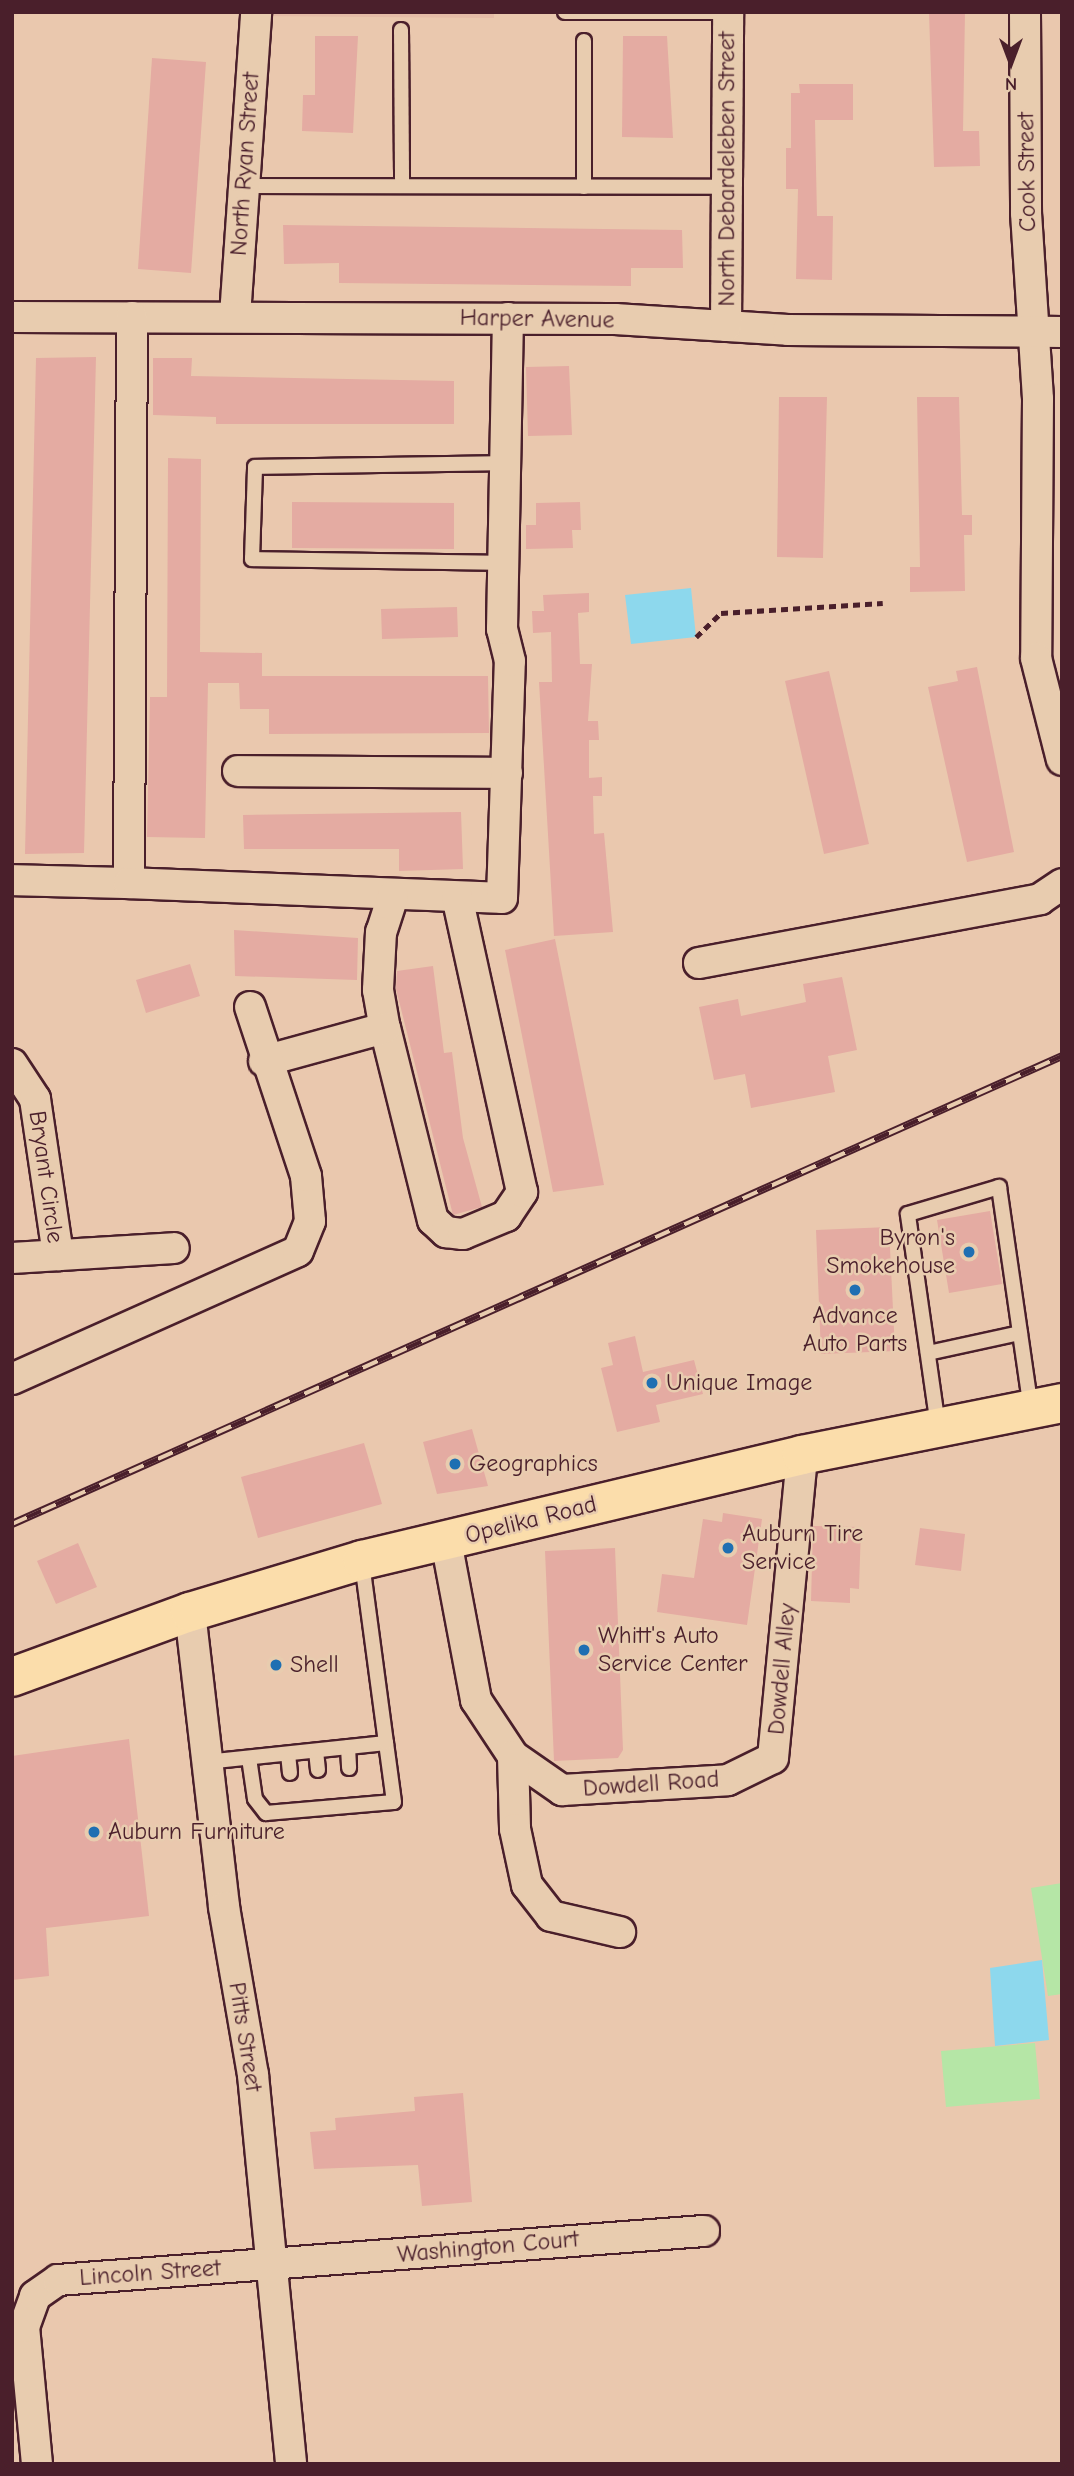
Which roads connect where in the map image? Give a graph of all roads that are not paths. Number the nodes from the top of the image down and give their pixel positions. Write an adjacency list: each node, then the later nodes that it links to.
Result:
1 (256, 12): 7 (street, North Ryan Street)
2 (565, 12): 3 (lane)
3 (728, 12): 10 (street, North Debardeleben Street)
4 (1025, 12): 16 (street, Cook Street)
5 (401, 30): 8 (lane)
6 (584, 41): 9 (lane)
7 (242, 186): 8 (lane); 11 (street, North Ryan Street)
8 (402, 186): 9 (lane)
9 (584, 187): 10 (lane)
10 (729, 187): 15 (street, North Debardeleben Street)
11 (235, 316): 13 (street, Harper Avenue); 14 (street, Harper Avenue)
12 (12, 317): 13 (street, Harper Avenue)
13 (132, 317): 23 (street)
14 (508, 318): 15 (street, Harper Avenue); 17 (street)
15 (726, 326): 16 (street, Harper Avenue)
16 (1049, 332): 19 (street, Cook Street)
17 (506, 463): 18 (street); 18 (lane)
18 (503, 564): 21 (street)
19 (1062, 760)
20 (238, 771): 21 (street)
21 (507, 773): 26 (street)
22 (12, 880): 23 (street)
23 (129, 883): 25 (street)
24 (1062, 884): 27 (street)
25 (393, 897): 26 (street); 29 (street)
26 (457, 897): 29 (street)
27 (699, 963)
28 (250, 1007): 30 (street)
29 (386, 1028): 30 (street)
30 (264, 1060): 37 (street)
31 (12, 1064): 33 (street, Bryant Circle)
32 (174, 1248): 33 (street)
33 (58, 1255): 34 (street)
34 (12, 1258)
35 (1020, 1333): 36 (lane); 36 (lane); 38 (lane)
36 (928, 1353): 39 (lane)
37 (12, 1379)
38 (1046, 1407): 39 (main road, Opelika Road)
39 (938, 1428): 40 (main road, Opelika Road)
40 (802, 1455): 41 (main road, Opelika Road); 51 (street, Dowdell Alley)
41 (446, 1541): 42 (main road, Opelika Road); 49 (street, Dowdell Road)
42 (362, 1560): 43 (main road, Opelika Road); 45 (lane)
43 (190, 1612): 44 (main road, Opelika Road); 52 (street, Pitts Street)
44 (12, 1677)
45 (386, 1743): 46 (lane); 50 (lane)
46 (348, 1747): 47 (lane); 53 (lane)
47 (316, 1751): 48 (lane); 54 (lane)
48 (288, 1754): 50 (lane); 55 (lane)
49 (513, 1756): 51 (street, Dowdell Road); 56 (street)
50 (249, 1758): 52 (lane)
51 (773, 1758)
52 (204, 1763): 58 (street, Pitts Street)
53 (349, 1768)
54 (318, 1770)
55 (290, 1773)
56 (620, 1932)
57 (704, 2231): 58 (street, Washington Court)
58 (272, 2264): 59 (street, Lincoln Street); 60 (street, Pitts Street)
59 (37, 2464)
60 (291, 2464)

